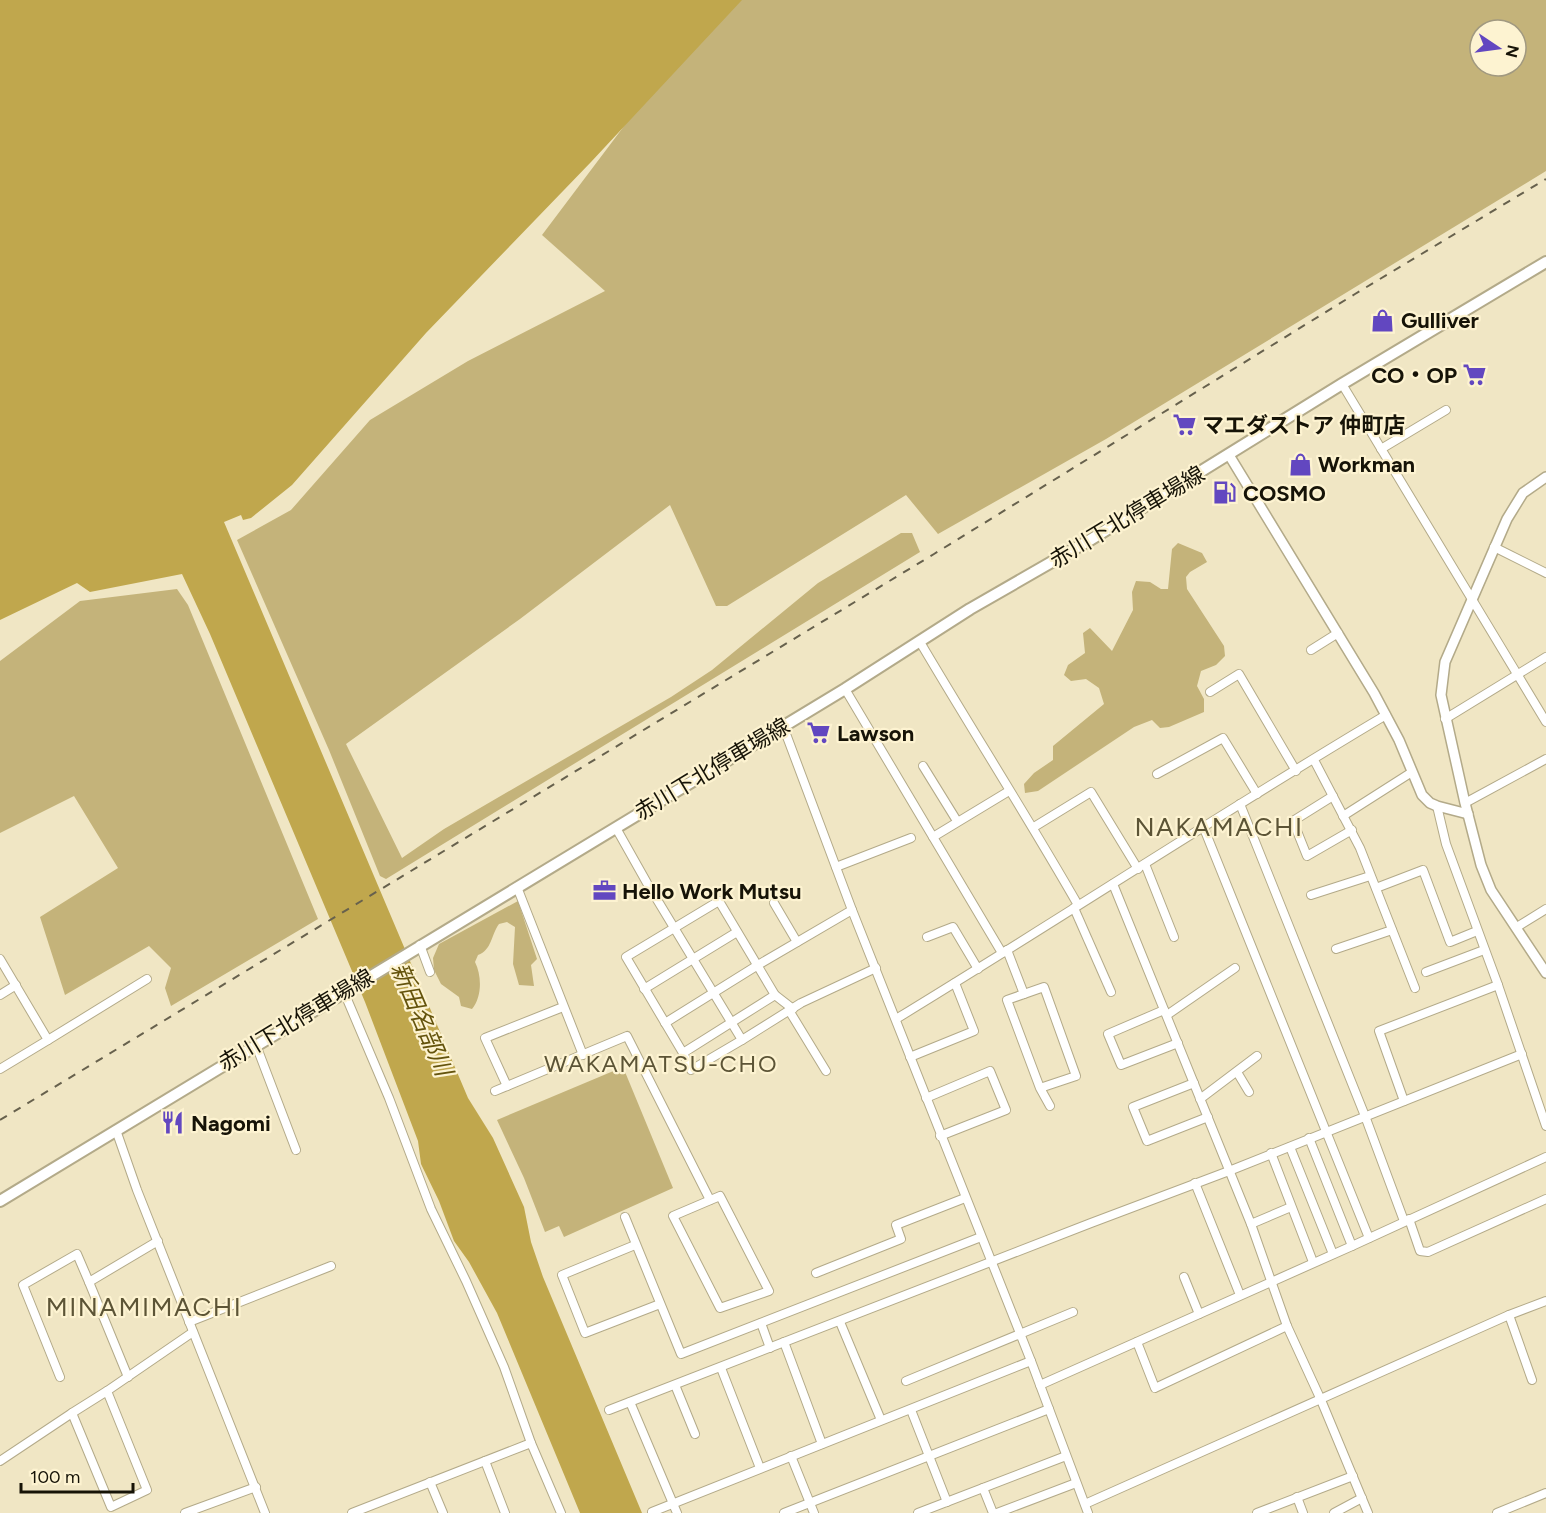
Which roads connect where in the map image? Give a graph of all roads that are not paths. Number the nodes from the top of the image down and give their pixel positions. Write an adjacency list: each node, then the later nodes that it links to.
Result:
1 (1546, 262): 2 (main road, 赤川下北停車場線)
2 (1342, 384): 4 (street); 5 (main road, 赤川下北停車場線)
3 (1446, 410): 4 (street)
4 (1381, 449): 9 (street)
5 (1229, 455): 10 (street); 11 (main road, 赤川下北停車場線)
6 (1546, 477): 7 (street)
7 (1494, 547): 8 (street); 9 (street)
8 (1546, 573)
9 (1472, 602): 14 (street); 18 (street)
10 (1338, 633): 12 (street); 17 (street)
11 (920, 642): 15 (main road, 赤川下北停車場線); 27 (street)
12 (1311, 650)
13 (1546, 657): 14 (street)
14 (1518, 674): 18 (street); 19 (street)
15 (845, 689): 20 (main road, 赤川下北停車場線); 41 (street)
16 (1210, 692): 24 (street)
17 (1386, 715): 22 (street); 25 (street)
18 (1445, 719): 30 (street)
19 (1546, 722)
20 (783, 726): 38 (main road, 赤川下北停車場線); 42 (street)
21 (1546, 759): 30 (street)
22 (1314, 760): 24 (street); 29 (street)
23 (923, 766): 35 (street)
24 (1296, 771): 28 (street)
25 (1412, 772): 32 (street); 34 (street)
26 (1156, 774): 28 (street)
27 (1009, 791): 35 (street); 37 (street)
28 (1257, 794): 31 (street)
29 (1333, 796): 34 (street); 39 (street)
30 (1465, 803): 33 (street)
31 (1240, 804): 36 (street); 113 (street)
32 (1437, 806): 33 (street); 56 (street)
33 (1468, 814): 53 (street)
34 (1343, 816): 39 (street)
35 (957, 821): 41 (street)
36 (1203, 826): 43 (street); 117 (street)
37 (1034, 827): 43 (street); 50 (street)
38 (616, 828): 46 (main road, 赤川下北停車場線); 54 (street)
39 (1352, 830): 44 (street)
40 (911, 837): 42 (street)
41 (933, 837): 64 (street)
42 (836, 867): 52 (street)
43 (1142, 867): 45 (street); 59 (street)
44 (1371, 876): 47 (street); 48 (street)
45 (1113, 884): 50 (street); 88 (street)
46 (518, 887): 61 (main road, 赤川下北停車場線); 86 (street)
47 (1376, 888): 55 (street); 56 (street)
48 (1311, 895)
49 (774, 903): 60 (street)
50 (1076, 907): 64 (street); 81 (street)
51 (1546, 909): 53 (street)
52 (852, 910): 60 (street); 68 (street)
53 (1517, 927): 73 (street)
54 (674, 928): 57 (street); 66 (street); 79 (street)
55 (1392, 930): 62 (street); 78 (street)
56 (1477, 931): 63 (street)
57 (737, 932): 66 (street); 67 (street)
58 (927, 937): 70 (street)
59 (1174, 937)
60 (797, 942): 67 (street)
61 (420, 945): 71 (street); 80 (main road, 赤川下北停車場線)
62 (1336, 949)
63 (1485, 950): 72 (street); 77 (street)
64 (1004, 952): 70 (street); 83 (street)
65 (0, 958): 76 (street)
66 (693, 960): 79 (street); 82 (street)
67 (758, 965): 82 (street); 85 (street)
68 (876, 968): 87 (street); 89 (street)
69 (1235, 968): 88 (street)
70 (978, 969): 75 (street)
71 (430, 972)
72 (1426, 972)
73 (1546, 973)
74 (147, 979): 92 (street)
75 (955, 983): 89 (street); 100 (street)
76 (16, 985): 84 (street); 92 (street)
77 (1498, 985): 97 (street); 111 (street)
78 (1415, 988)
79 (644, 989): 90 (street)
80 (345, 991): 95 (main road, 赤川下北停車場線); 179 (street)
81 (1111, 992)
82 (713, 993): 90 (street); 91 (street)
83 (1024, 994): 106 (street); 106 (street)
84 (0, 995)
85 (775, 995): 87 (street); 91 (street)
86 (563, 1006): 98 (street); 105 (street)
87 (792, 1011): 93 (street); 102 (street)
88 (1165, 1013): 94 (street); 94 (street)
89 (896, 1019): 100 (street)
90 (665, 1023): 96 (street)
91 (731, 1023): 93 (street); 96 (street)
92 (48, 1040): 101 (street)
93 (742, 1040): 96 (street)
94 (1178, 1043): 104 (street)
95 (256, 1045): 116 (main road, 赤川下北停車場線); 121 (street)
96 (683, 1053)
97 (1522, 1054): 111 (street); 115 (street)
98 (583, 1055): 105 (street); 128 (street)
99 (1257, 1056): 103 (street)
100 (910, 1057): 109 (street)
101 (0, 1069)
102 (826, 1071)
103 (1236, 1072): 108 (street); 110 (street)
104 (1194, 1083): 110 (street); 114 (street)
105 (507, 1086): 107 (street)
106 (1040, 1088): 112 (street)
107 (495, 1091)
108 (1249, 1092)
109 (926, 1098): 118 (street); 118 (street)
110 (1200, 1099): 114 (street)
111 (1404, 1101): 113 (street)
112 (1050, 1106)
113 (1365, 1116): 117 (street); 132 (street)
114 (1208, 1117): 124 (street)
115 (1546, 1126)
116 (116, 1130): 129 (main road, 赤川下北停車場線); 136 (street)
117 (1325, 1131): 119 (street); 135 (street)
118 (940, 1136): 126 (street)
119 (1309, 1138): 120 (street); 138 (street)
120 (1290, 1147): 122 (street); 139 (street)
121 (296, 1150)
122 (1271, 1153): 124 (street); 130 (street)
123 (1546, 1157): 132 (street)
124 (1229, 1171): 125 (street); 133 (street)
125 (1195, 1184): 140 (street); 147 (street)
126 (966, 1198): 134 (street); 143 (street)
127 (1546, 1199): 132 (street)
128 (710, 1200): 128 (street)
129 (0, 1201)
130 (1291, 1208): 133 (street); 141 (street)
131 (625, 1217): 137 (street)
132 (1407, 1220): 135 (street)
133 (1251, 1224): 146 (street)
134 (981, 1237): 140 (street); 155 (street)
135 (1369, 1238): 138 (street)
136 (158, 1241): 145 (street); 153 (street)
137 (635, 1245): 149 (street); 149 (street)
138 (1352, 1246): 139 (street)
139 (1333, 1254): 141 (street)
140 (991, 1262): 154 (street); 158 (street)
141 (1313, 1262): 146 (street)
142 (331, 1266): 153 (street)
143 (816, 1273)
144 (1184, 1277): 151 (street)
145 (89, 1282): 164 (street); 165 (street)
146 (1270, 1282): 147 (street); 156 (street)
147 (1240, 1295): 151 (street)
148 (1546, 1301): 152 (street)
149 (660, 1304): 155 (street)
150 (1073, 1312): 158 (street)
151 (1199, 1314): 160 (street)
152 (1509, 1315): 166 (street); 171 (street)
153 (189, 1322): 157 (street)
154 (840, 1322): 159 (street); 177 (street)
155 (761, 1323): 161 (street)
156 (1287, 1326): 160 (street); 171 (street)
157 (194, 1332): 165 (street); 190 (street)
158 (1019, 1334): 162 (street); 167 (street)
159 (784, 1342): 161 (street); 180 (street)
160 (1137, 1342): 169 (street)
161 (770, 1347): 163 (street)
162 (1031, 1361): 169 (street); 175 (street)
163 (721, 1368): 168 (street); 186 (street)
164 (60, 1377)
165 (128, 1377): 170 (street)
166 (1532, 1380)
167 (906, 1381)
168 (675, 1385): 172 (street); 178 (street)
169 (1040, 1385): 173 (street)
170 (107, 1391): 176 (street); 176 (street)
171 (1322, 1400): 187 (street); 198 (street)
172 (630, 1402): 174 (street); 196 (street)
173 (1048, 1409): 182 (street); 183 (street)
174 (609, 1410)
175 (910, 1410): 177 (street); 183 (street)
176 (72, 1413): 184 (street)
177 (881, 1420): 180 (street)
178 (695, 1434)
179 (531, 1443): 185 (street); 205 (street)
180 (822, 1444): 181 (street)
181 (791, 1456): 186 (street); 197 (street)
182 (1066, 1456): 189 (street); 191 (street)
183 (929, 1457): 195 (street); 197 (street)
184 (0, 1461)
185 (485, 1461): 188 (street); 204 (street)
186 (760, 1468): 196 (street)
187 (1353, 1476): 193 (street); 194 (street)
188 (430, 1482): 202 (street); 203 (street)
189 (1076, 1483): 198 (street); 210 (street)
190 (256, 1487): 200 (street); 201 (street)
191 (983, 1488): 195 (street); 210 (street)
192 (1546, 1492): 216 (street)
193 (1297, 1497): 212 (street); 213 (street)
194 (1362, 1498): 214 (street); 215 (street)
195 (947, 1502): 209 (street)
196 (672, 1503): 199 (street); 206 (street)
197 (810, 1503): 207 (street); 208 (street)
198 (1085, 1504): 211 (street)
199 (652, 1512)
200 (185, 1513)
201 (265, 1513)
202 (352, 1513)
203 (443, 1513)
204 (506, 1513)
205 (561, 1513)
206 (676, 1513)
207 (784, 1513)
208 (814, 1513)
209 (918, 1513)
210 (995, 1513)
211 (1088, 1513)
212 (1257, 1513)
213 (1303, 1513)
214 (1334, 1513)
215 (1368, 1513)
216 (1497, 1513)

